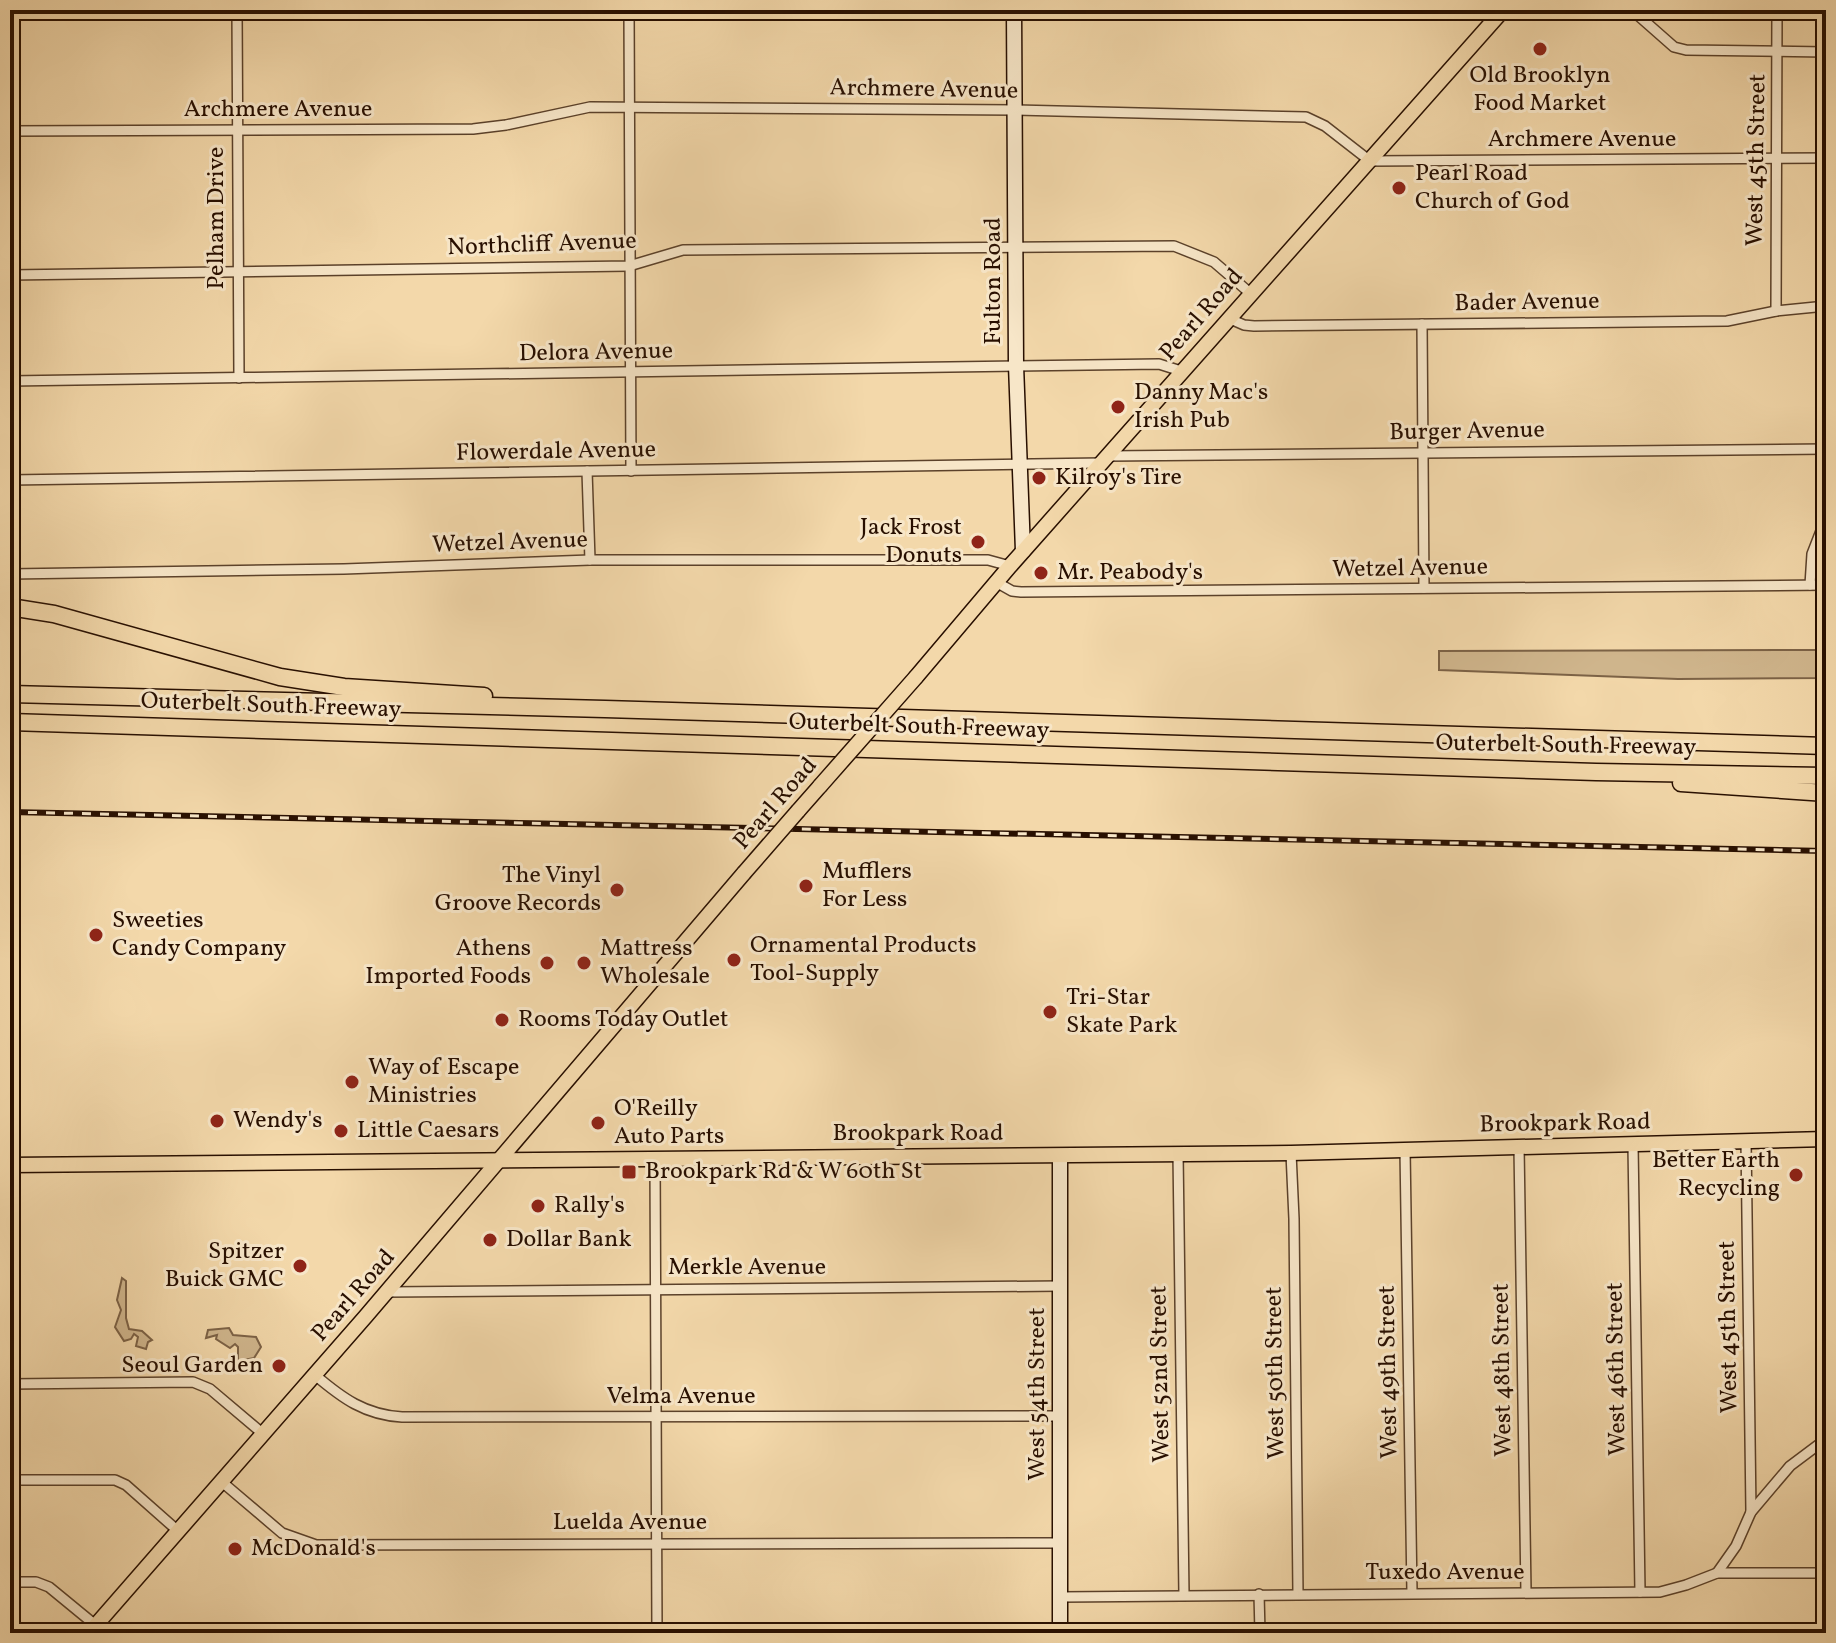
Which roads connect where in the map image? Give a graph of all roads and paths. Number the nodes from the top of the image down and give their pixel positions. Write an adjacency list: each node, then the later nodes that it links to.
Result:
1 (237, 10): 12 (street, Pelham Drive)
2 (629, 10): 10 (street)
3 (1014, 10): 11 (main road, Fulton Road)
4 (1481, 10): 7 (street)
5 (1632, 10): 8 (street)
6 (1777, 10): 8 (street, West 45th Street)
7 (1500, 14): 16 (main road, Pearl Road)
8 (1778, 52): 9 (street); 15 (street, West 45th Street)
9 (1826, 52)
10 (628, 107): 11 (street, Archmere Avenue); 12 (street, Archmere Avenue); 18 (street)
11 (1016, 110): 16 (street, Archmere Avenue); 17 (main road, Fulton Road)
12 (237, 130): 13 (street, Archmere Avenue); 19 (street, Pelham Drive)
13 (10, 131)
14 (1826, 158): 15 (street, Archmere Avenue)
15 (1777, 159): 16 (street, Archmere Avenue); 23 (street, West 45th Street)
16 (1370, 161): 21 (main road, Pearl Road)
17 (1015, 247): 18 (street, Northcliff Avenue); 21 (street, Northcliff Avenue); 26 (main road, Fulton Road)
18 (629, 266): 19 (street, Northcliff Avenue); 28 (street)
19 (238, 272): 20 (street, Northcliff Avenue); 29 (street, Pelham Drive)
20 (10, 275)
21 (1250, 293): 24 (main road, Pearl Road)
22 (1826, 306): 23 (street, Bader Avenue)
23 (1776, 311): 25 (street, Bader Avenue)
24 (1228, 318): 25 (street, Bader Avenue); 27 (main road, Pearl Road)
25 (1422, 324): 32 (street)
26 (1016, 365): 27 (street, Delora Avenue); 28 (street, Delora Avenue); 34 (main road, Fulton Road)
27 (1181, 371): 33 (main road, Pearl Road)
28 (629, 373): 29 (street, Delora Avenue); 36 (street)
29 (239, 378): 30 (street, Delora Avenue)
30 (10, 381)
31 (1826, 449): 32 (street, Burger Avenue)
32 (1423, 452): 33 (street, Burger Avenue); 46 (street)
33 (1105, 460): 34 (street, Flowerdale Avenue); 39 (main road, Pearl Road)
34 (1018, 465): 36 (street, Flowerdale Avenue); 39 (main road, Fulton Road)
35 (587, 471): 36 (street, Flowerdale Avenue); 37 (street, Flowerdale Avenue); 40 (street)
36 (631, 471)
37 (10, 480)
38 (1826, 518): 44 (street)
39 (1023, 551): 41 (main road, Pearl Road)
40 (590, 560): 41 (street, Wetzel Avenue); 42 (street, Wetzel Avenue)
41 (1010, 566): 43 (main road, Pearl Road)
42 (10, 574)
43 (996, 582): 46 (street, Wetzel Avenue); 66 (main road, Pearl Road, bridge)
44 (1810, 585): 45 (street, Wetzel Avenue); 46 (street, Wetzel Avenue)
45 (1826, 585)
46 (1424, 588)
47 (10, 607): 49 (highway)
48 (10, 694): 49 (highway, Outerbelt South Freeway)
49 (605, 709): 52 (highway, Outerbelt South Freeway)
50 (10, 722): 54 (highway, Outerbelt South Freeway)
51 (1826, 736): 52 (highway)
52 (1750, 743): 53 (highway, Outerbelt South Freeway)
53 (1826, 746)
54 (1596, 772): 55 (highway, Outerbelt South Freeway); 56 (highway)
55 (1826, 776)
56 (1826, 793)
57 (1826, 1139): 58 (main road, Brookpark Road)
58 (1746, 1141): 59 (main road, Brookpark Road); 79 (street, West 45th Street)
59 (1633, 1145): 60 (main road, Brookpark Road); 87 (street, West 46th Street)
60 (1519, 1147): 61 (main road, Brookpark Road); 86 (street, West 48th Street)
61 (1405, 1150): 63 (main road, Brookpark Road); 88 (street, West 49th Street)
62 (1178, 1153): 63 (main road, Brookpark Road); 64 (main road, Brookpark Road); 91 (street, West 52nd Street)
63 (1291, 1153): 90 (street, West 50th Street)
64 (1060, 1156): 65 (main road, Brookpark Road); 68 (main road, West 54th Street)
65 (655, 1157): 66 (main road, Brookpark Road); 69 (street)
66 (499, 1159): 67 (main road, Brookpark Road); 70 (main road, Pearl Road)
67 (10, 1165)
68 (1060, 1286): 69 (street, Merkle Avenue); 73 (main road, West 54th Street)
69 (657, 1289): 70 (street, Merkle Avenue); 74 (street)
70 (387, 1292): 71 (main road, Pearl Road)
71 (315, 1375): 74 (street, Velma Avenue); 75 (main road, Pearl Road)
72 (10, 1384): 75 (street)
73 (1060, 1416): 74 (street, Velma Avenue); 82 (main road, West 54th Street)
74 (656, 1417): 81 (street)
75 (262, 1433): 78 (main road, Pearl Road)
76 (1826, 1439): 79 (street)
77 (10, 1480): 80 (street)
78 (222, 1482): 80 (main road, Pearl Road); 81 (street, Luelda Avenue)
79 (1751, 1512): 83 (street)
80 (178, 1531): 93 (main road, Pearl Road)
81 (657, 1543): 82 (street, Luelda Avenue); 94 (street)
82 (1060, 1543): 92 (main road, West 54th Street)
83 (1717, 1573): 84 (street, Tuxedo Avenue); 87 (street, Tuxedo Avenue)
84 (1826, 1573)
85 (10, 1582): 93 (street)
86 (1526, 1592): 87 (street, Tuxedo Avenue); 88 (street, Tuxedo Avenue)
87 (1640, 1592)
88 (1412, 1593): 90 (street, Tuxedo Avenue)
89 (1259, 1594): 90 (street, Tuxedo Avenue); 91 (street, Tuxedo Avenue); 96 (street)
90 (1298, 1594)
91 (1184, 1595): 92 (street, Tuxedo Avenue)
92 (1061, 1597): 95 (main road, West 54th Street)
93 (97, 1631)
94 (657, 1633)
95 (1060, 1633)
96 (1260, 1633)

